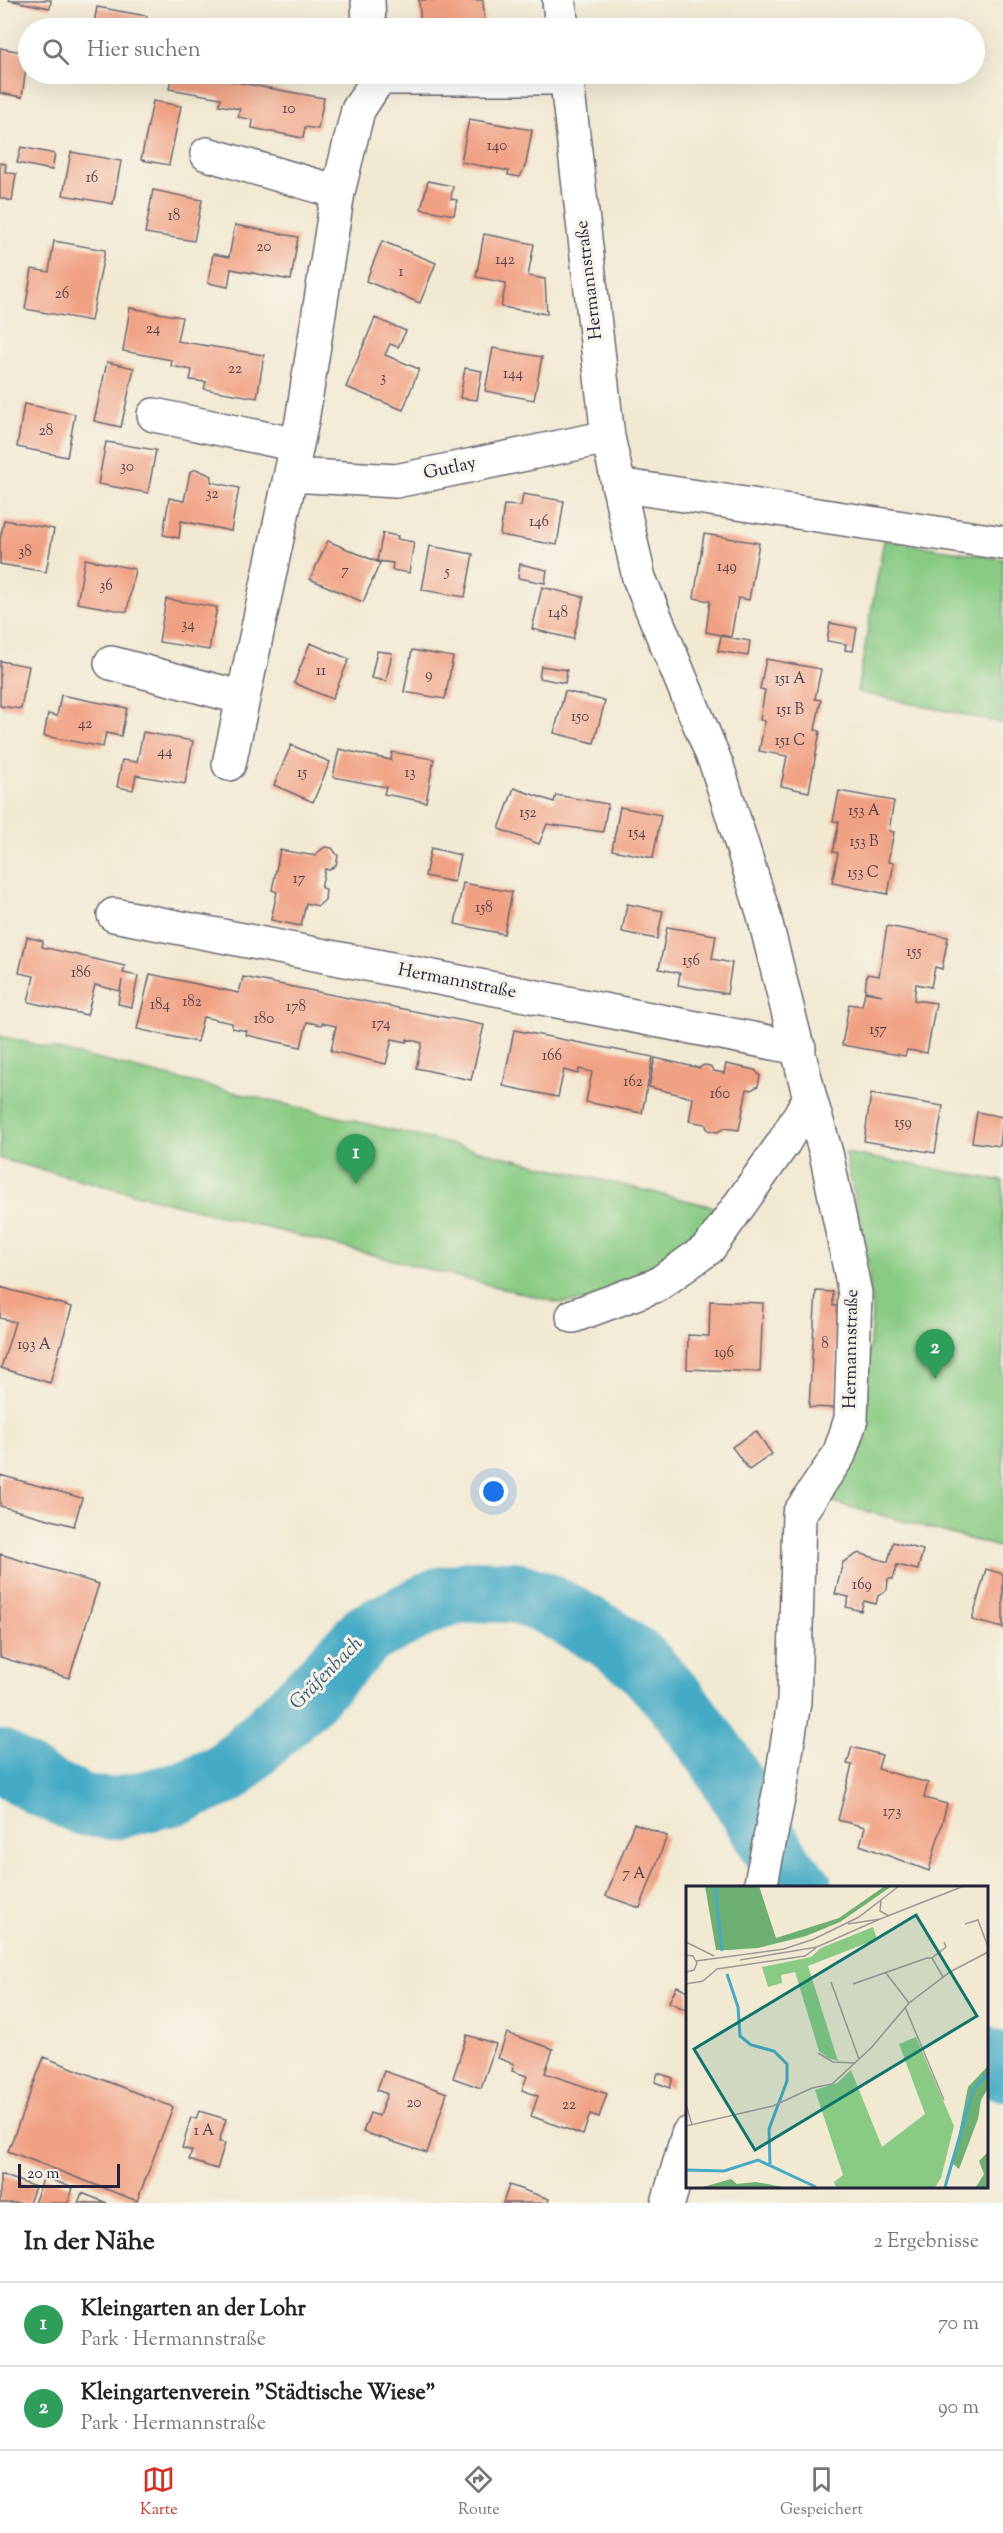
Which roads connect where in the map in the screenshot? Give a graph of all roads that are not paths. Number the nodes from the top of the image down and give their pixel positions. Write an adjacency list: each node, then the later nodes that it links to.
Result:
1 (368, 0): 3 (street)
2 (560, 0): 4 (street)
3 (369, 18)
4 (561, 18)
5 (373, 84): 8 (street)
6 (567, 84): 10 (street, Hermannstraße)
7 (207, 154): 8 (street)
8 (338, 192): 11 (street)
9 (154, 415): 11 (street, Gutlay)
10 (608, 437): 11 (street, Gutlay); 12 (street, Hermannstraße)
11 (294, 460): 15 (street)
12 (618, 485): 13 (street); 18 (street, Hermannstraße)
13 (1003, 543)
14 (111, 663): 15 (street)
15 (243, 698): 16 (street)
16 (229, 764)
17 (114, 915): 18 (street, Hermannstraße)
18 (799, 1048): 19 (street, Hermannstraße)
19 (810, 1098): 20 (street); 21 (street, Hermannstraße)
20 (573, 1316)
21 (761, 1884)
22 (686, 2141): 23 (street)
23 (668, 2203)

